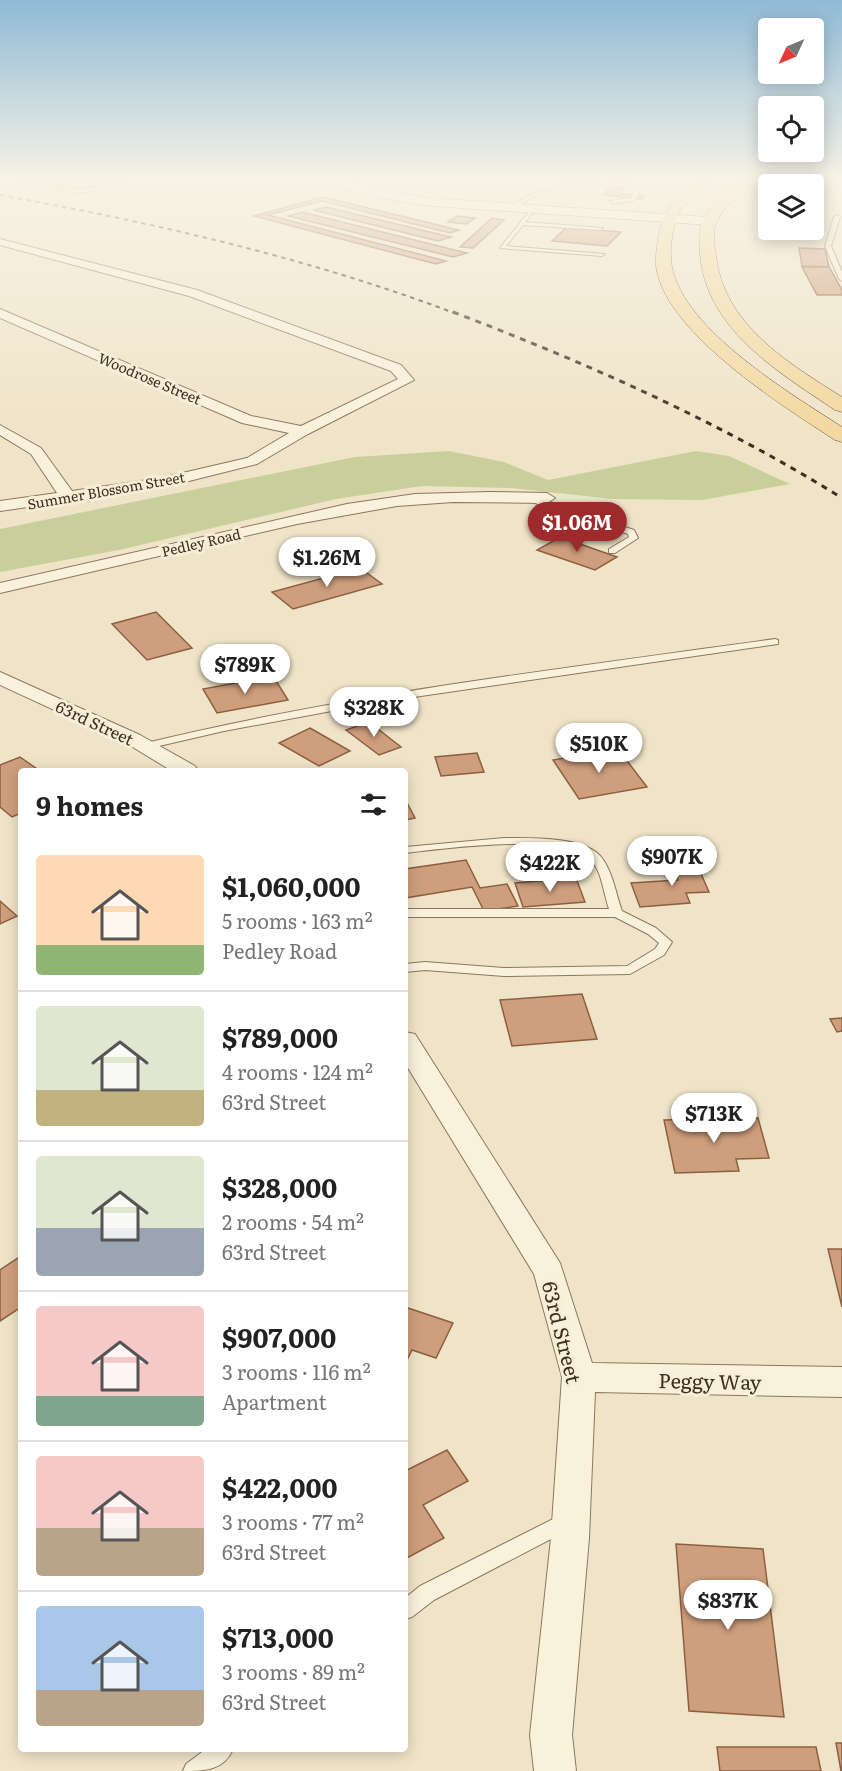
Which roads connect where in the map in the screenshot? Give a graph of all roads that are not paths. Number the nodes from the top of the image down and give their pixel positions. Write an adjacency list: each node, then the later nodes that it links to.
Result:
1 (83, 264): 9 (street, Summer Blossom Street)
2 (664, 264): 10 (main road)
3 (707, 264): 7 (main road)
4 (835, 264): 5 (lane)
5 (842, 279)
6 (0, 313): 9 (street, Woodrose Street)
7 (842, 406)
8 (0, 429): 11 (street)
9 (303, 431): 11 (street, Summer Blossom Street)
10 (842, 436)
11 (67, 496): 14 (street, Summer Blossom Street)
12 (528, 498): 13 (street, Pedley Road); 15 (lane); 16 (street, Pedley Road)
13 (547, 498)
14 (0, 506)
15 (612, 551)
16 (0, 588)
17 (775, 642): 19 (lane)
18 (0, 678): 19 (street, 63rd Street)
19 (146, 746): 20 (street, 63rd Street)
20 (182, 768)
21 (408, 850): 23 (lane)
22 (408, 913): 23 (lane)
23 (617, 913): 24 (lane)
24 (408, 969)
25 (408, 1046): 26 (street, 63rd Street)
26 (579, 1377): 27 (street, Peggy Way); 28 (street, 63rd Street)
27 (842, 1382)
28 (571, 1519): 29 (lane); 32 (street, 63rd Street)
29 (408, 1608)
30 (219, 1752): 31 (lane)
31 (193, 1771)
32 (555, 1771)

